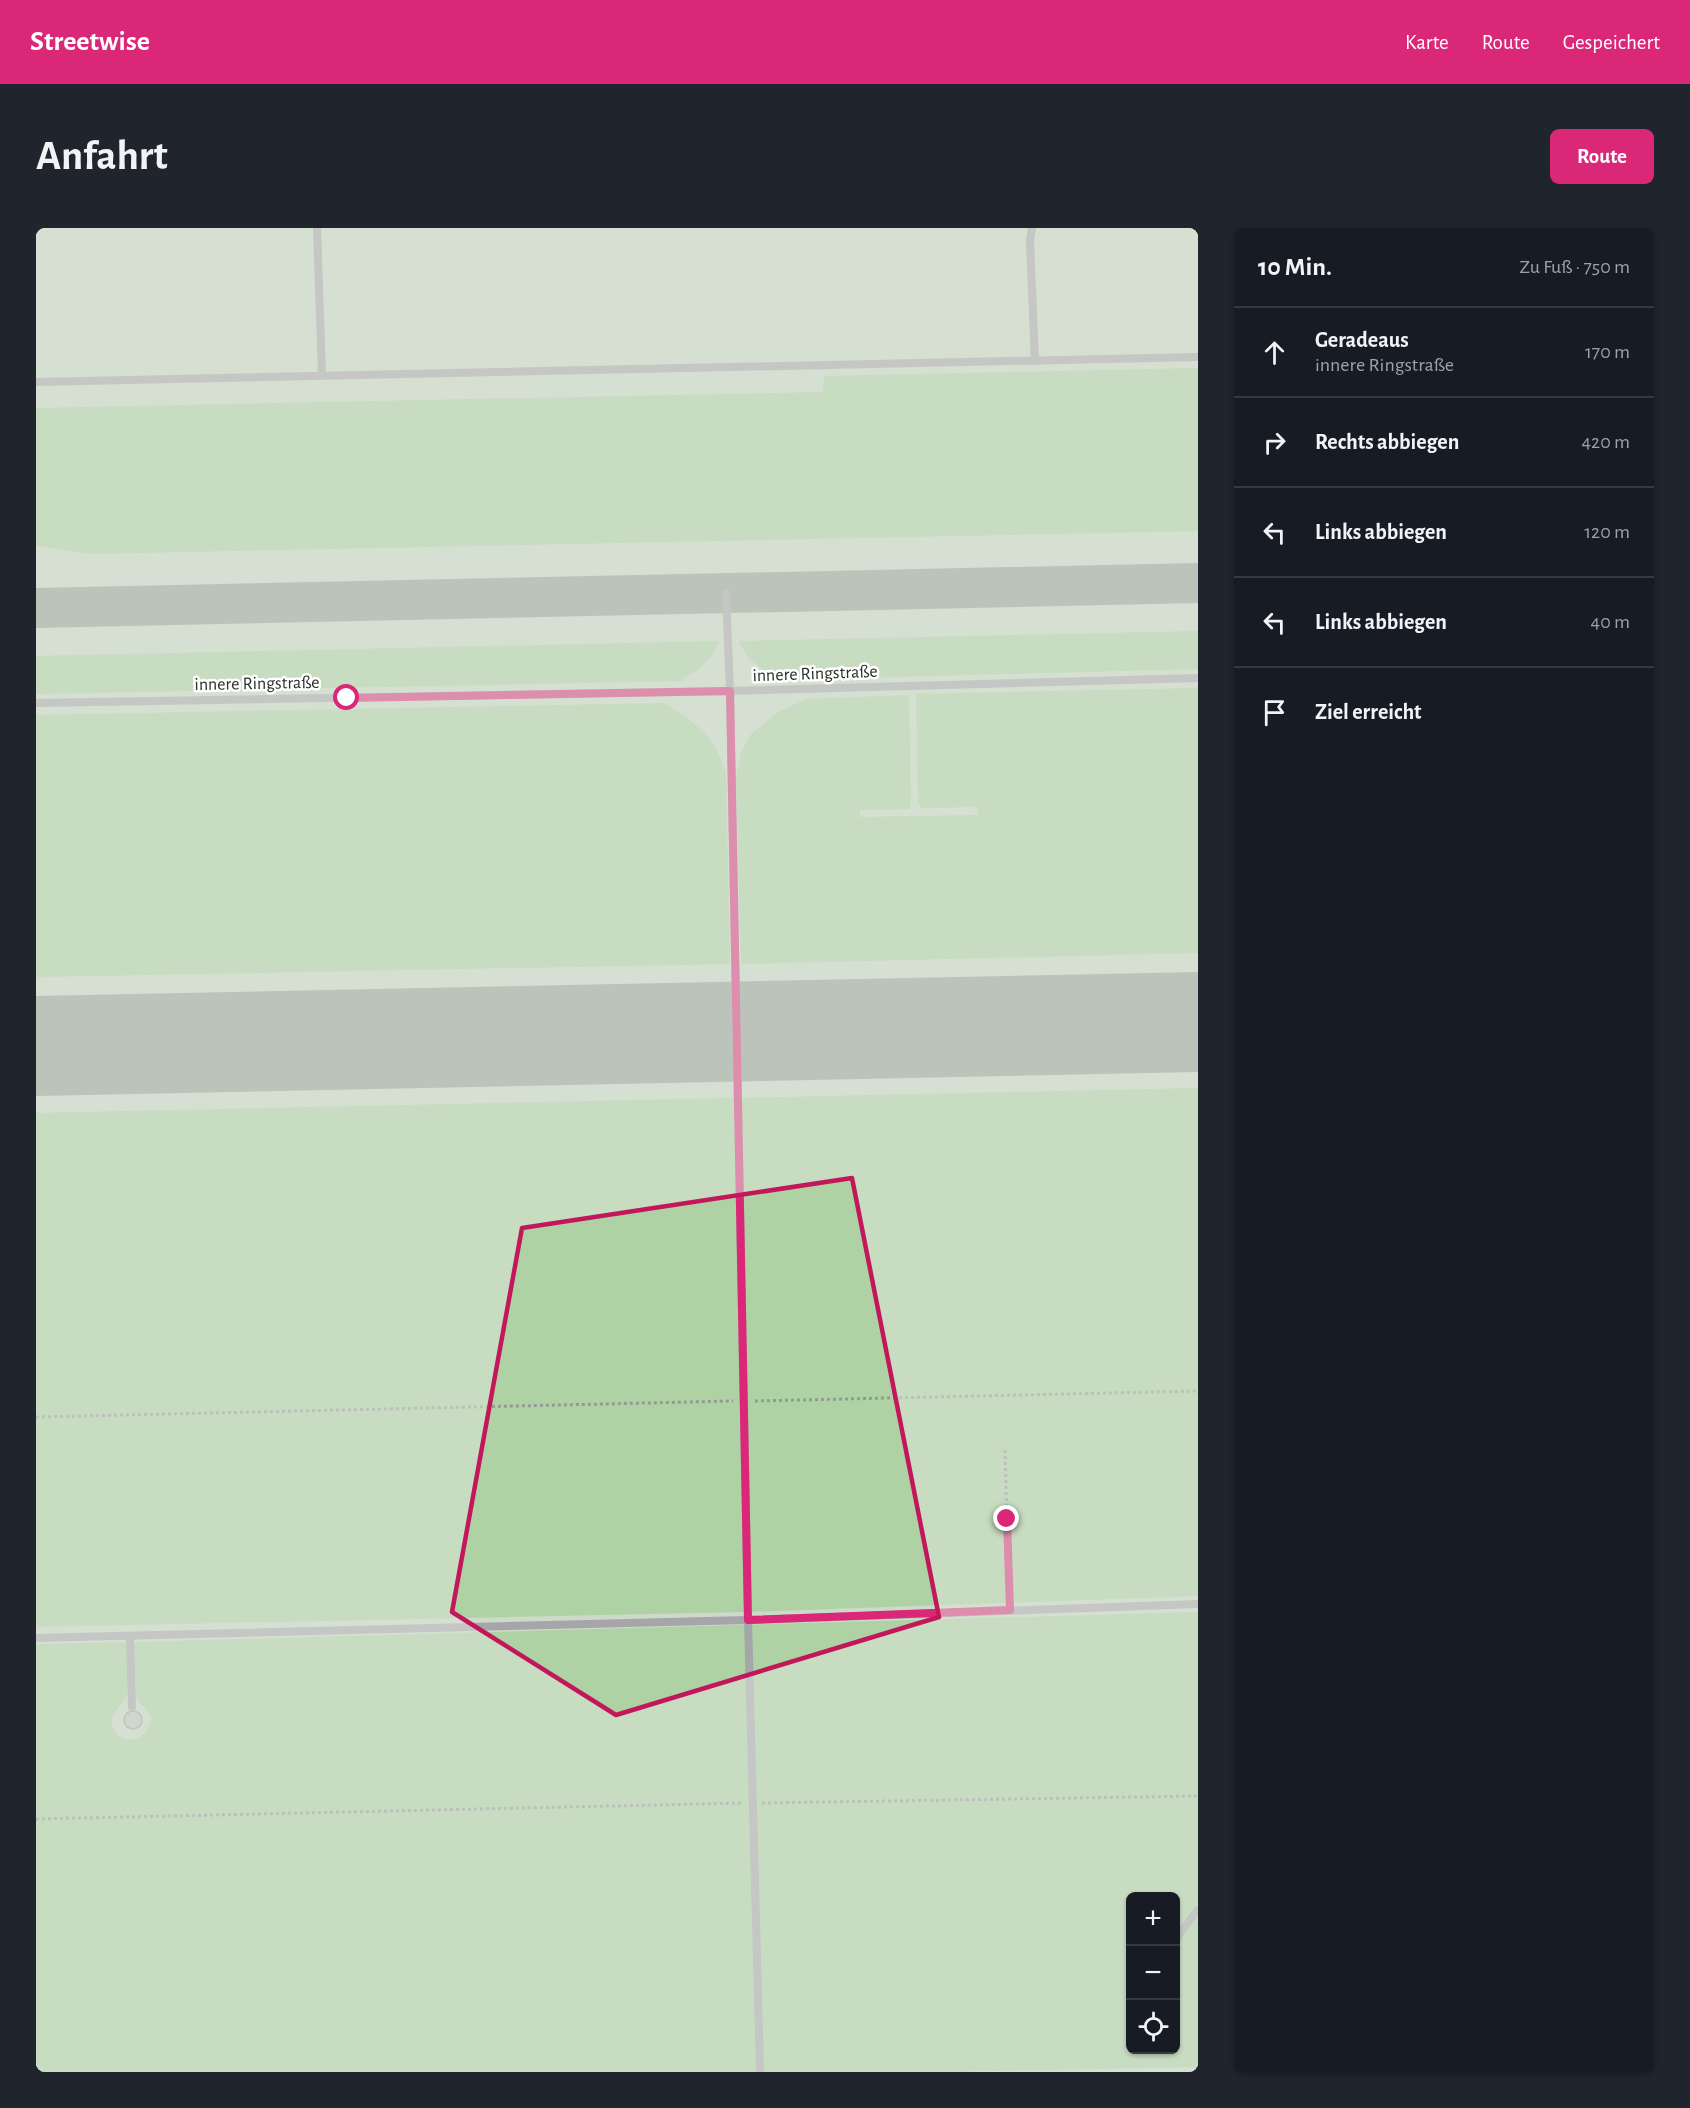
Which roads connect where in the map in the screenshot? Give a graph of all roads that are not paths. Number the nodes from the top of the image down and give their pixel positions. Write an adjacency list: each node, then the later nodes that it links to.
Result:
1 (317, 228): 5 (lane)
2 (1032, 228): 4 (lane)
3 (1198, 357): 4 (lane)
4 (1035, 361): 5 (lane)
5 (322, 375): 6 (lane)
6 (36, 382)
7 (726, 593): 9 (lane)
8 (1198, 678): 9 (lane, innere Ringstraße)
9 (730, 691): 10 (lane, innere Ringstraße); 12 (lane)
10 (36, 703)
11 (1198, 1604): 12 (lane)
12 (748, 1620): 13 (lane); 18 (lane)
13 (130, 1636): 14 (lane); 15 (lane)
14 (36, 1638)
15 (132, 1707)
16 (1198, 1909): 17 (lane)
17 (1180, 1934)
18 (760, 2072)

